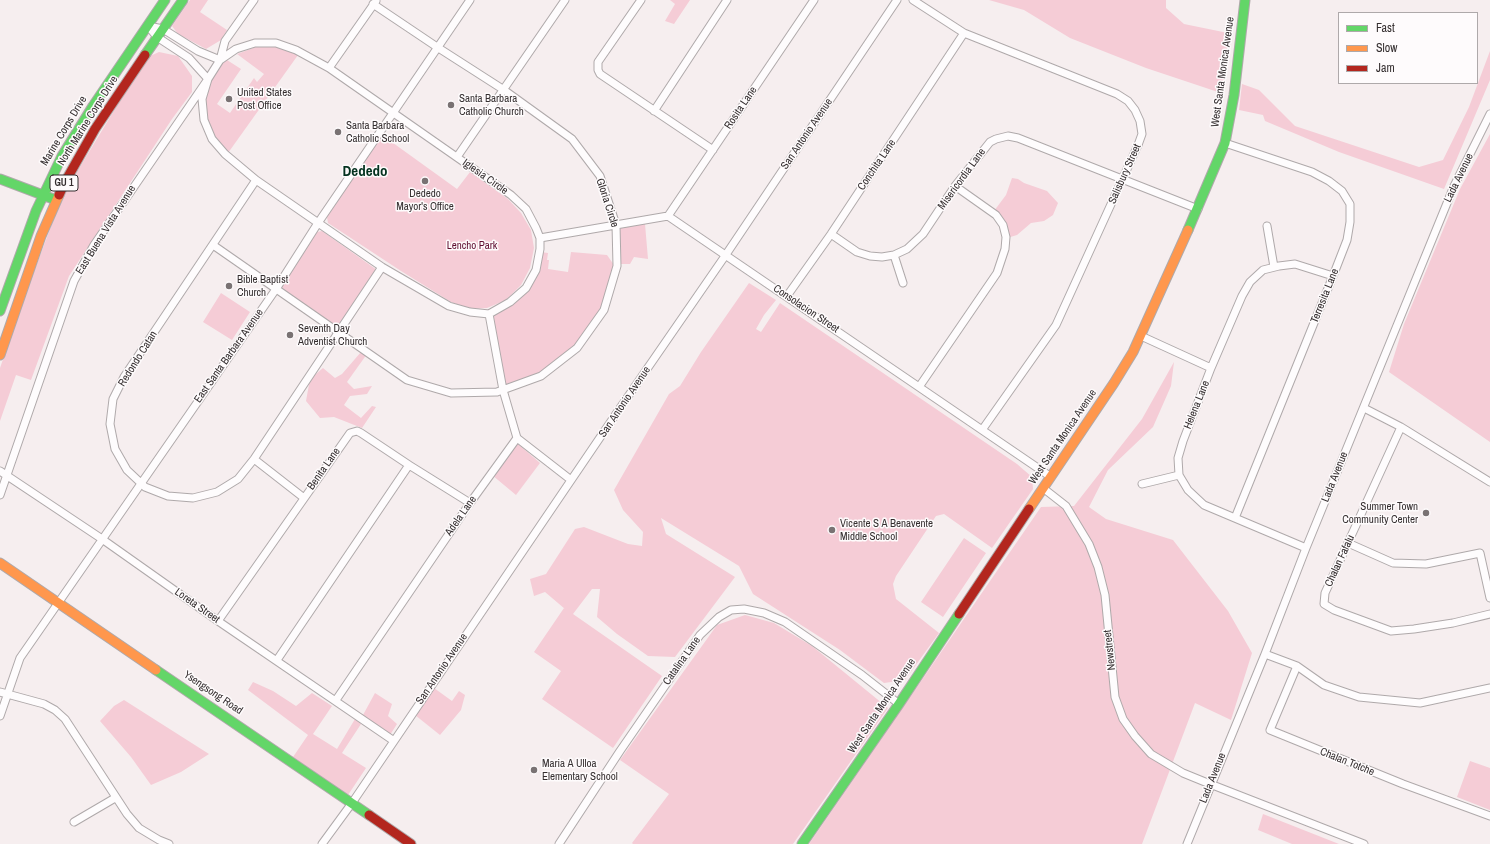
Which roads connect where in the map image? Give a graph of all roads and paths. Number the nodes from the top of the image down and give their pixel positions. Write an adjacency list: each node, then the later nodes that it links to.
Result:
1 (165, 0): 13 (main road, Marine Corps Drive / GU 1)
2 (183, 0): 14 (main road, North Marine Corps Drive / GU 1)
3 (254, 0): 18 (street)
4 (470, 0): 17 (street, East Santa Barbara Avenue)
5 (565, 0): 21 (street)
6 (641, 0): 22 (street)
7 (727, 0): 22 (street)
8 (814, 0): 26 (street, Rosita Lane)
9 (897, 0): 43 (street, San Antonio Avenue)
10 (913, 0): 15 (street, Salisbury Street)
11 (1245, 0): 25 (main road, West Santa Monica Avenue)
12 (375, 2): 17 (street, Gloria Circle); 19 (street)
13 (148, 26): 14 (street); 16 (street); 32 (main road, Marine Corps Drive / GU 1)
14 (163, 28): 16 (main road, North Marine Corps Drive / GU 1); 18 (street)
15 (964, 33): 30 (street, Salisbury Street); 39 (street, Conchita Lane)
16 (157, 37): 20 (street); 33 (main road, North Marine Corps Drive / GU 1)
17 (437, 47): 21 (street, Gloria Circle); 23 (street, East Santa Barbara Avenue)
18 (220, 60): 19 (street, Iglesia Circle); 20 (street, Iglesia Circle)
19 (329, 68): 23 (street, Iglesia Circle)
20 (208, 79): 29 (street, Iglesia Circle); 66 (street, East Buena Vista Avenue)
21 (504, 90): 27 (street); 37 (street, Gloria Circle)
22 (654, 111): 26 (street)
23 (392, 113): 27 (street, Iglesia Circle); 36 (street, East Santa Barbara Avenue)
24 (1490, 114): 58 (street, Lada Avenue)
25 (1224, 142): 34 (main road, West Santa Monica Avenue); 46 (street, Terresita Lane)
26 (713, 150): 35 (street, Rosita Lane)
27 (457, 158): 40 (street, Iglesia Circle)
28 (0, 179): 32 (main road)
29 (256, 180): 36 (street, Iglesia Circle); 41 (street, Redondo Catan)
30 (1123, 180): 31 (street, Misericordia Lane); 34 (street, Misericordia Lane); 60 (street, Salisbury Street)
31 (955, 186): 42 (street, Misericordia Lane); 56 (street)
32 (43, 195): 33 (main road); 50 (main road, Marine Corps Drive / GU 1)
33 (56, 200): 54 (main road, North Marine Corps Drive / GU 1)
34 (1198, 209): 53 (main road, West Santa Monica Avenue)
35 (668, 216): 37 (street); 43 (street, Consolacion Street)
36 (318, 223): 44 (street, Iglesia Circle); 48 (street, East Santa Barbara Avenue)
37 (616, 225): 40 (street); 57 (street, Gloria Circle)
38 (1267, 226): 45 (street)
39 (831, 234): 42 (street, Misericordia Lane); 49 (street, Conchita Lane)
40 (540, 238): 51 (street, Iglesia Circle)
41 (213, 245): 48 (street, Gloria Circle); 70 (street, Redondo Catan)
42 (894, 255): 47 (street)
43 (725, 256): 49 (street, Consolacion Street); 68 (street, San Antonio Avenue)
44 (382, 267): 51 (street, Iglesia Circle); 52 (street, Redondo Catan)
45 (1274, 267): 46 (street, Helena Lane); 55 (street, Helena Lane)
46 (1333, 276): 76 (street, Terresita Lane)
47 (903, 283)
48 (276, 289): 52 (street, Gloria Circle); 70 (street, East Santa Barbara Avenue)
49 (787, 296): 56 (street, Consolacion Street)
50 (0, 311)
51 (489, 314): 57 (street)
52 (338, 331): 57 (street, Gloria Circle); 62 (street, Redondo Catan)
53 (1141, 336): 55 (street); 67 (main road, West Santa Monica Avenue)
54 (0, 355)
55 (1212, 368): 65 (street, Helena Lane)
56 (919, 387): 60 (street, Consolacion Street)
57 (503, 390): 61 (street)
58 (1364, 408): 59 (street); 79 (street, Lada Avenue)
59 (1401, 427): 69 (street); 78 (street, Chalan Fafalu)
60 (982, 430): 67 (street, Consolacion Street)
61 (517, 438): 68 (street); 75 (street, Adela Lane)
62 (254, 459): 70 (street, Redondo Catan); 74 (street)
63 (409, 465): 74 (street, Benita Lane); 75 (street, Benita Lane); 86 (street)
64 (0, 471): 66 (street, Loreta Street)
65 (1179, 475): 71 (street); 76 (street)
66 (8, 476): 73 (street, East Buena Vista Avenue); 77 (street, Loreta Street)
67 (1051, 477): 72 (main road, West Santa Monica Avenue)
68 (571, 480): 93 (street, San Antonio Avenue)
69 (1490, 482)
70 (141, 483): 77 (street, East Santa Barbara Avenue)
71 (1142, 484)
72 (1043, 488): 91 (main road, West Santa Monica Avenue); 94 (street, Newstreet)
73 (0, 495)
74 (304, 498): 84 (street, Benita Lane)
75 (470, 503): 90 (street, Adela Lane)
76 (1235, 518): 79 (street)
77 (102, 539): 82 (street, East Santa Barbara Avenue); 84 (street, Loreta Street)
78 (1348, 543): 81 (street); 83 (street, Chalan Fafalu)
79 (1306, 548): 85 (street, Lada Avenue)
80 (0, 563): 82 (main road, Ysengsong Road)
81 (1490, 598)
82 (58, 602): 89 (street, East Santa Barbara Avenue); 96 (main road, Ysengsong Road)
83 (1490, 614)
84 (218, 621): 86 (street, Loreta Street)
85 (1265, 654): 87 (street); 94 (street, Lada Avenue)
86 (277, 660): 90 (street, Loreta Street)
87 (1297, 666): 88 (street); 97 (street, Chalan Totche)
88 (1490, 688)
89 (3, 692): 92 (street, East Santa Barbara Avenue); 95 (street)
90 (336, 700): 93 (street, Loreta Street)
91 (899, 704): 99 (street, Catalina Lane); 103 (main road, West Santa Monica Avenue)
92 (0, 716)
93 (394, 740): 96 (street, San Antonio Avenue)
94 (1210, 784): 104 (street, Lada Avenue); 105 (street, Newstreet)
95 (115, 798): 98 (street); 100 (street)
96 (352, 803): 101 (street, San Antonio Avenue); 102 (main road, Ysengsong Road)
97 (1490, 816)
98 (74, 822)
99 (563, 843)
100 (169, 844)
101 (322, 844)
102 (411, 844)
103 (802, 844)
104 (1186, 844)
105 (1364, 844)

